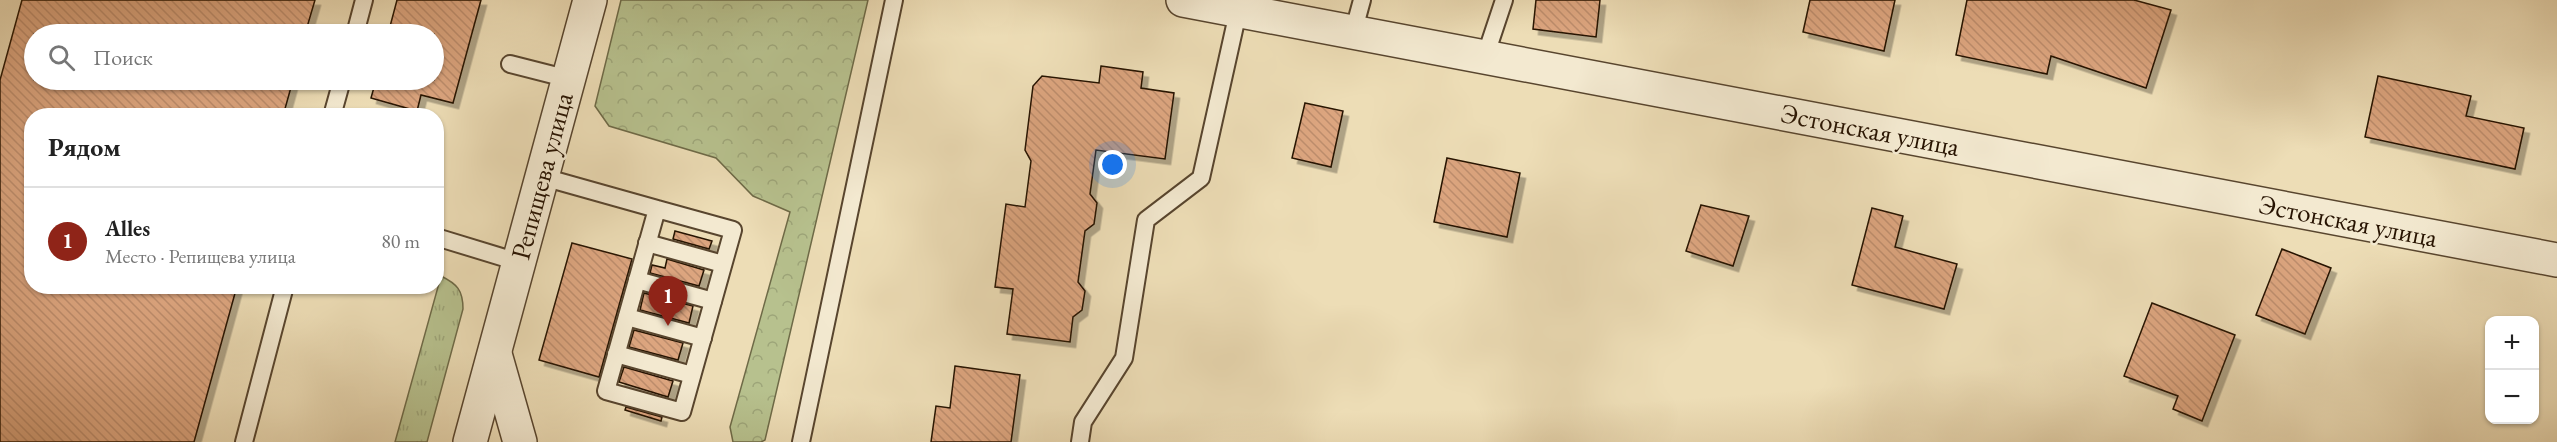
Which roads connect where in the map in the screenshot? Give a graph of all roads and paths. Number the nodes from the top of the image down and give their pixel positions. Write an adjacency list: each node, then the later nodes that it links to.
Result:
1 (364, 0): 8 (lane)
2 (590, 0): 12 (street, Репищева улица)
3 (894, 0): 33 (lane)
4 (1183, 0): 7 (street, Эстонская улица)
5 (1362, 0): 9 (lane)
6 (1504, 0): 10 (lane)
7 (1238, 12): 9 (street, Эстонская улица); 34 (lane)
8 (358, 24)
9 (1353, 33): 10 (street, Эстонская улица)
10 (1485, 57): 19 (street, Эстонская улица)
11 (510, 64): 12 (lane)
12 (569, 79): 15 (street, Репищева улица)
13 (339, 90): 14 (lane)
14 (334, 108)
15 (543, 177): 16 (lane); 20 (street, Репищева улица)
16 (657, 209): 18 (lane); 21 (lane)
17 (444, 239): 20 (lane)
18 (647, 243): 21 (lane); 22 (lane)
19 (2557, 260)
20 (518, 262): 27 (street, Репищева улица)
21 (723, 264): 24 (lane)
22 (637, 280): 24 (lane); 25 (lane)
23 (283, 294): 30 (lane)
24 (713, 301): 26 (lane)
25 (627, 317): 26 (lane); 28 (lane)
26 (703, 338): 29 (lane)
27 (495, 352): 31 (street, Репищева улица); 32 (street, Репищева улица)
28 (616, 354): 29 (lane); 29 (lane)
29 (692, 375)
30 (244, 442)
31 (470, 442)
32 (520, 442)
33 (801, 442)
34 (1080, 442)

